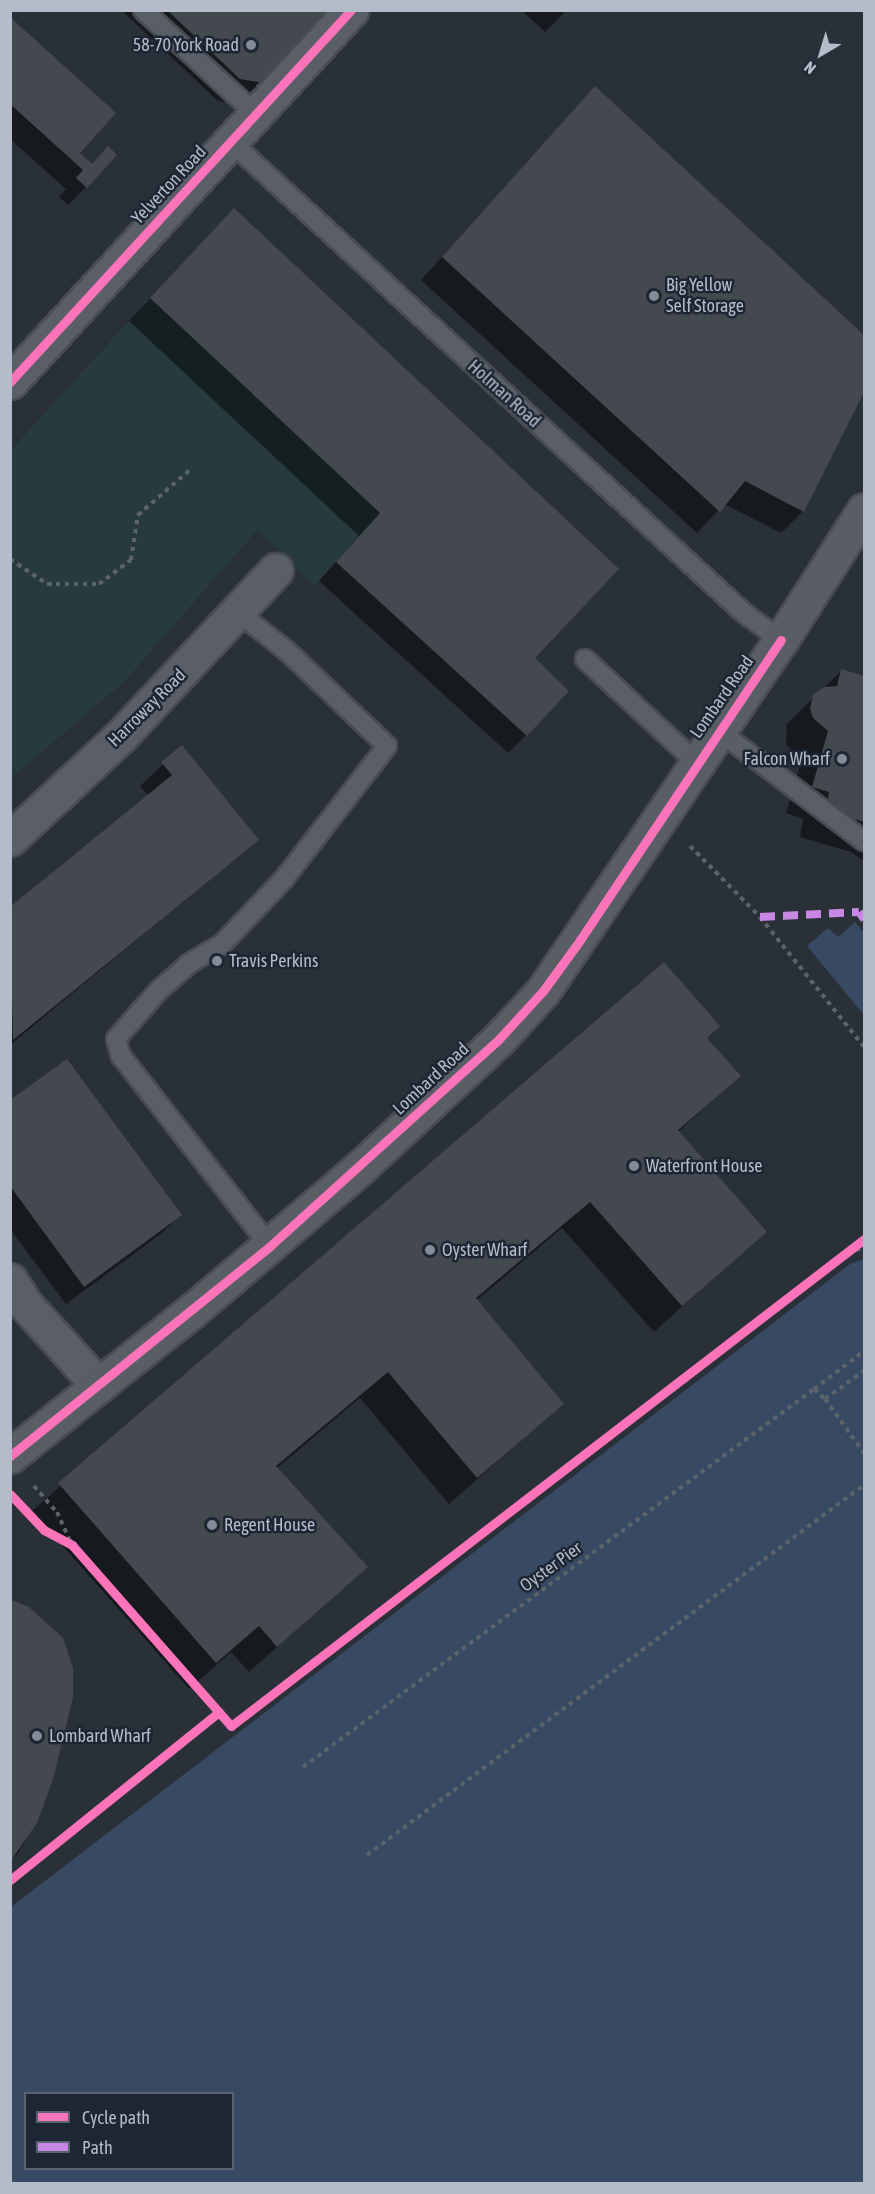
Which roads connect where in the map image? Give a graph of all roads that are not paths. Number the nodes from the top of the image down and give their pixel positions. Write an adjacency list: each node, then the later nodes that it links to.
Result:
1 (143, 10): 3 (lane)
2 (351, 10): 3 (street, Yelverton Road)
3 (257, 115): 4 (street, Yelverton Road)
4 (231, 142): 5 (street, Yelverton Road); 9 (lane, Holman Road)
5 (10, 382)
6 (864, 510): 9 (main road, Lombard Road)
7 (276, 570): 8 (street, Harroway Road)
8 (239, 613): 13 (street, Harroway Road); 15 (lane)
9 (781, 640): 11 (main road, Lombard Road)
10 (585, 659): 12 (lane)
11 (719, 731): 12 (main road, Lombard Road); 14 (lane)
12 (697, 764): 15 (main road, Lombard Road)
13 (10, 839)
14 (864, 841)
15 (270, 1246): 17 (main road, Lombard Road)
16 (10, 1280): 17 (street)
17 (99, 1386): 18 (main road, Lombard Road)
18 (18, 1466)

